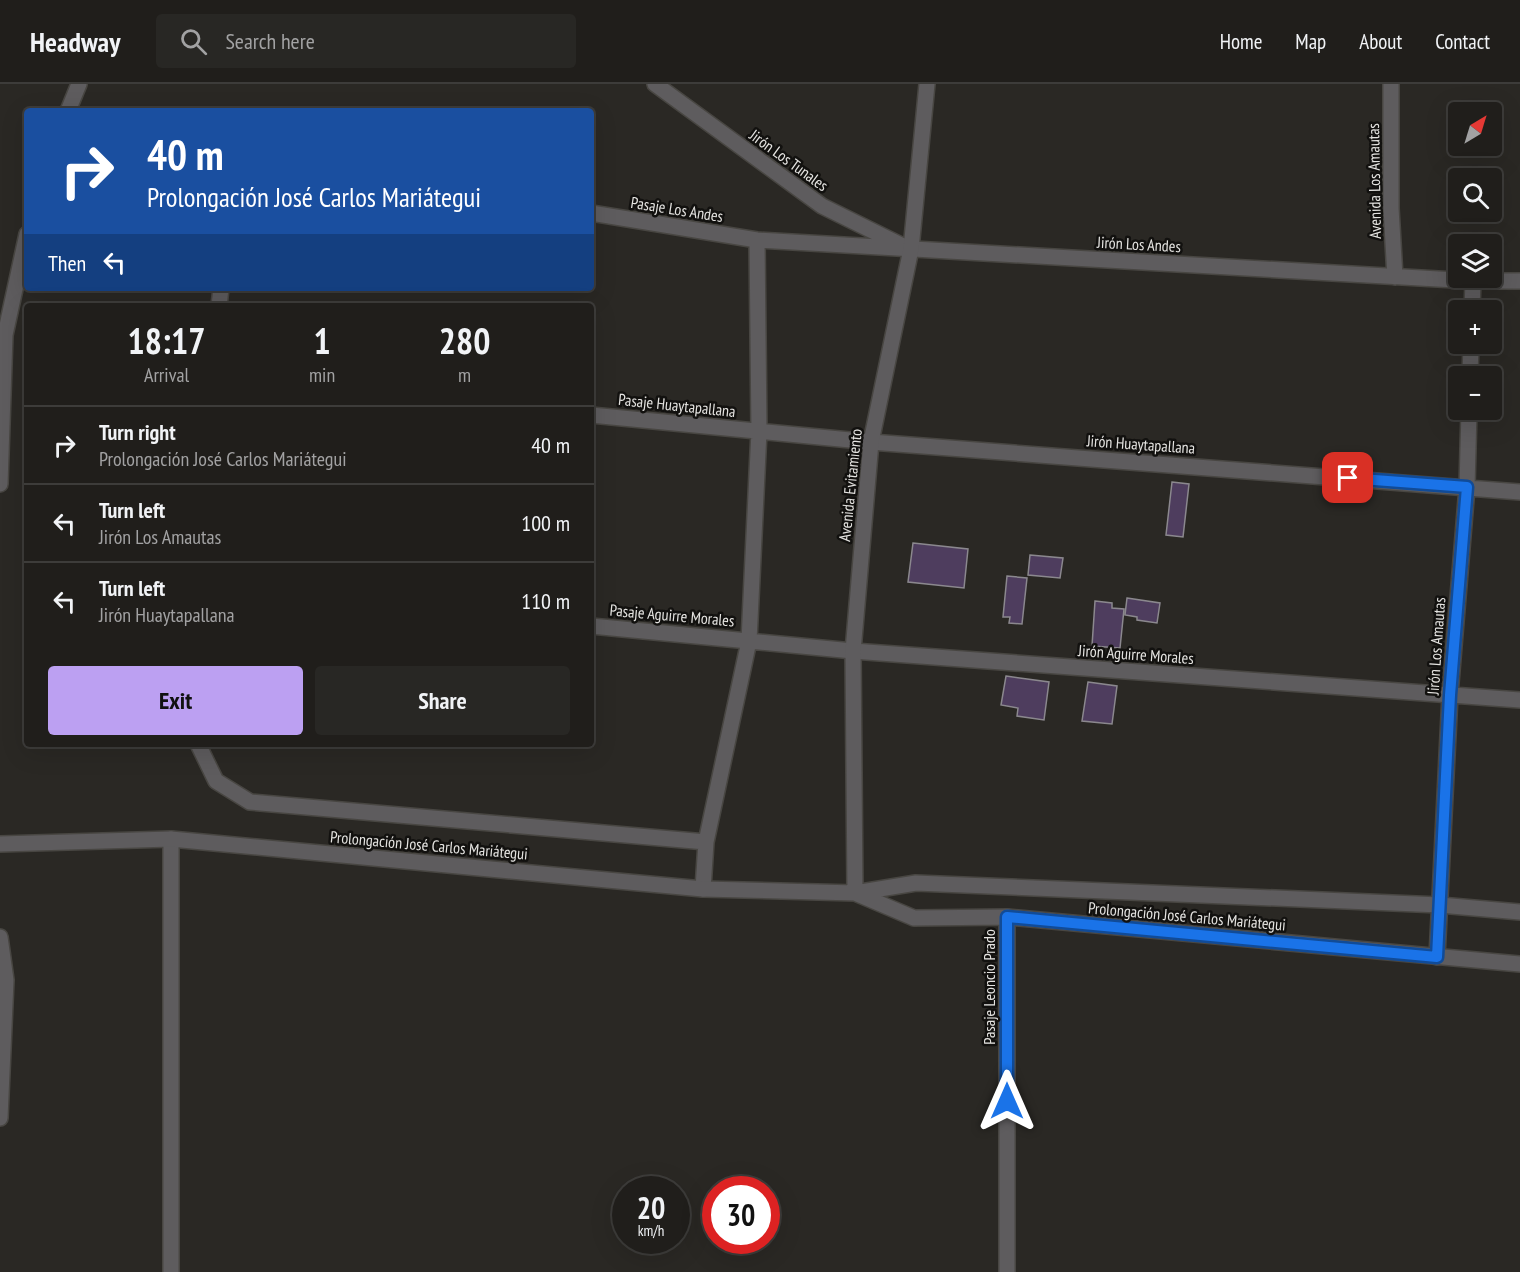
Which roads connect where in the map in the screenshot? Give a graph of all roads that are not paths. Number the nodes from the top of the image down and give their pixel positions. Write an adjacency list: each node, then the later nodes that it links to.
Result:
1 (79, 84): 5 (street)
2 (655, 84): 9 (street, Jirón Los Tunales)
3 (927, 84): 9 (street, Avenida Evitamiento)
4 (1391, 84): 10 (street, Avenida Los Amautas)
5 (69, 108)
6 (594, 213): 7 (street, Pasaje Los Andes)
7 (757, 240): 9 (street, Jirón Los Andes); 16 (street)
8 (24, 248): 18 (street)
9 (911, 249): 10 (street, Jirón Los Andes); 17 (street, Avenida Evitamiento)
10 (1395, 276): 11 (street, Jirón Los Andes)
11 (1448, 279)
12 (1502, 281): 13 (street, Jirón Los Andes)
13 (1520, 281)
14 (594, 415): 16 (street, Pasaje Huaytapallana)
15 (1469, 420): 19 (street, Jirón Los Amautas)
16 (759, 431): 17 (street, Jirón Huaytapallana); 22 (street)
17 (871, 442): 19 (street, Jirón Huaytapallana); 23 (street, Avenida Evitamiento)
18 (0, 484)
19 (1467, 487): 20 (street, Jirón Huaytapallana); 24 (street, Jirón Los Amautas)
20 (1520, 492)
21 (594, 626): 22 (street, Pasaje Aguirre Morales)
22 (749, 641): 23 (street, Jirón Aguirre Morales); 28 (street)
23 (853, 651): 24 (street, Jirón Aguirre Morales); 31 (street, Avenida Evitamiento)
24 (1450, 695): 25 (street, Jirón Aguirre Morales); 32 (street, Jirón Los Amautas)
25 (1520, 700)
26 (199, 747): 28 (street, Prolongación José Carlos Mariátegui)
27 (171, 839): 29 (street, Prolongación José Carlos Mariátegui); 30 (street, Prolongación José Carlos Mariátegui); 39 (street)
28 (706, 842): 30 (street)
29 (0, 844)
30 (703, 889): 31 (street, Prolongación José Carlos Mariátegui)
31 (855, 893): 32 (street, Prolongación José Carlos Mariátegui); 34 (street, Prolongación José Carlos Mariátegui)
32 (1440, 905): 33 (street, Prolongación José Carlos Mariátegui); 36 (street, Jirón Los Amautas)
33 (1520, 912)
34 (1007, 917): 36 (street, Prolongación José Carlos Mariátegui); 40 (street, Pasaje Leoncio Prado)
35 (0, 937): 38 (street)
36 (1437, 957): 37 (street, Prolongación José Carlos Mariátegui)
37 (1520, 964)
38 (0, 1118)
39 (171, 1272)
40 (1007, 1272)

